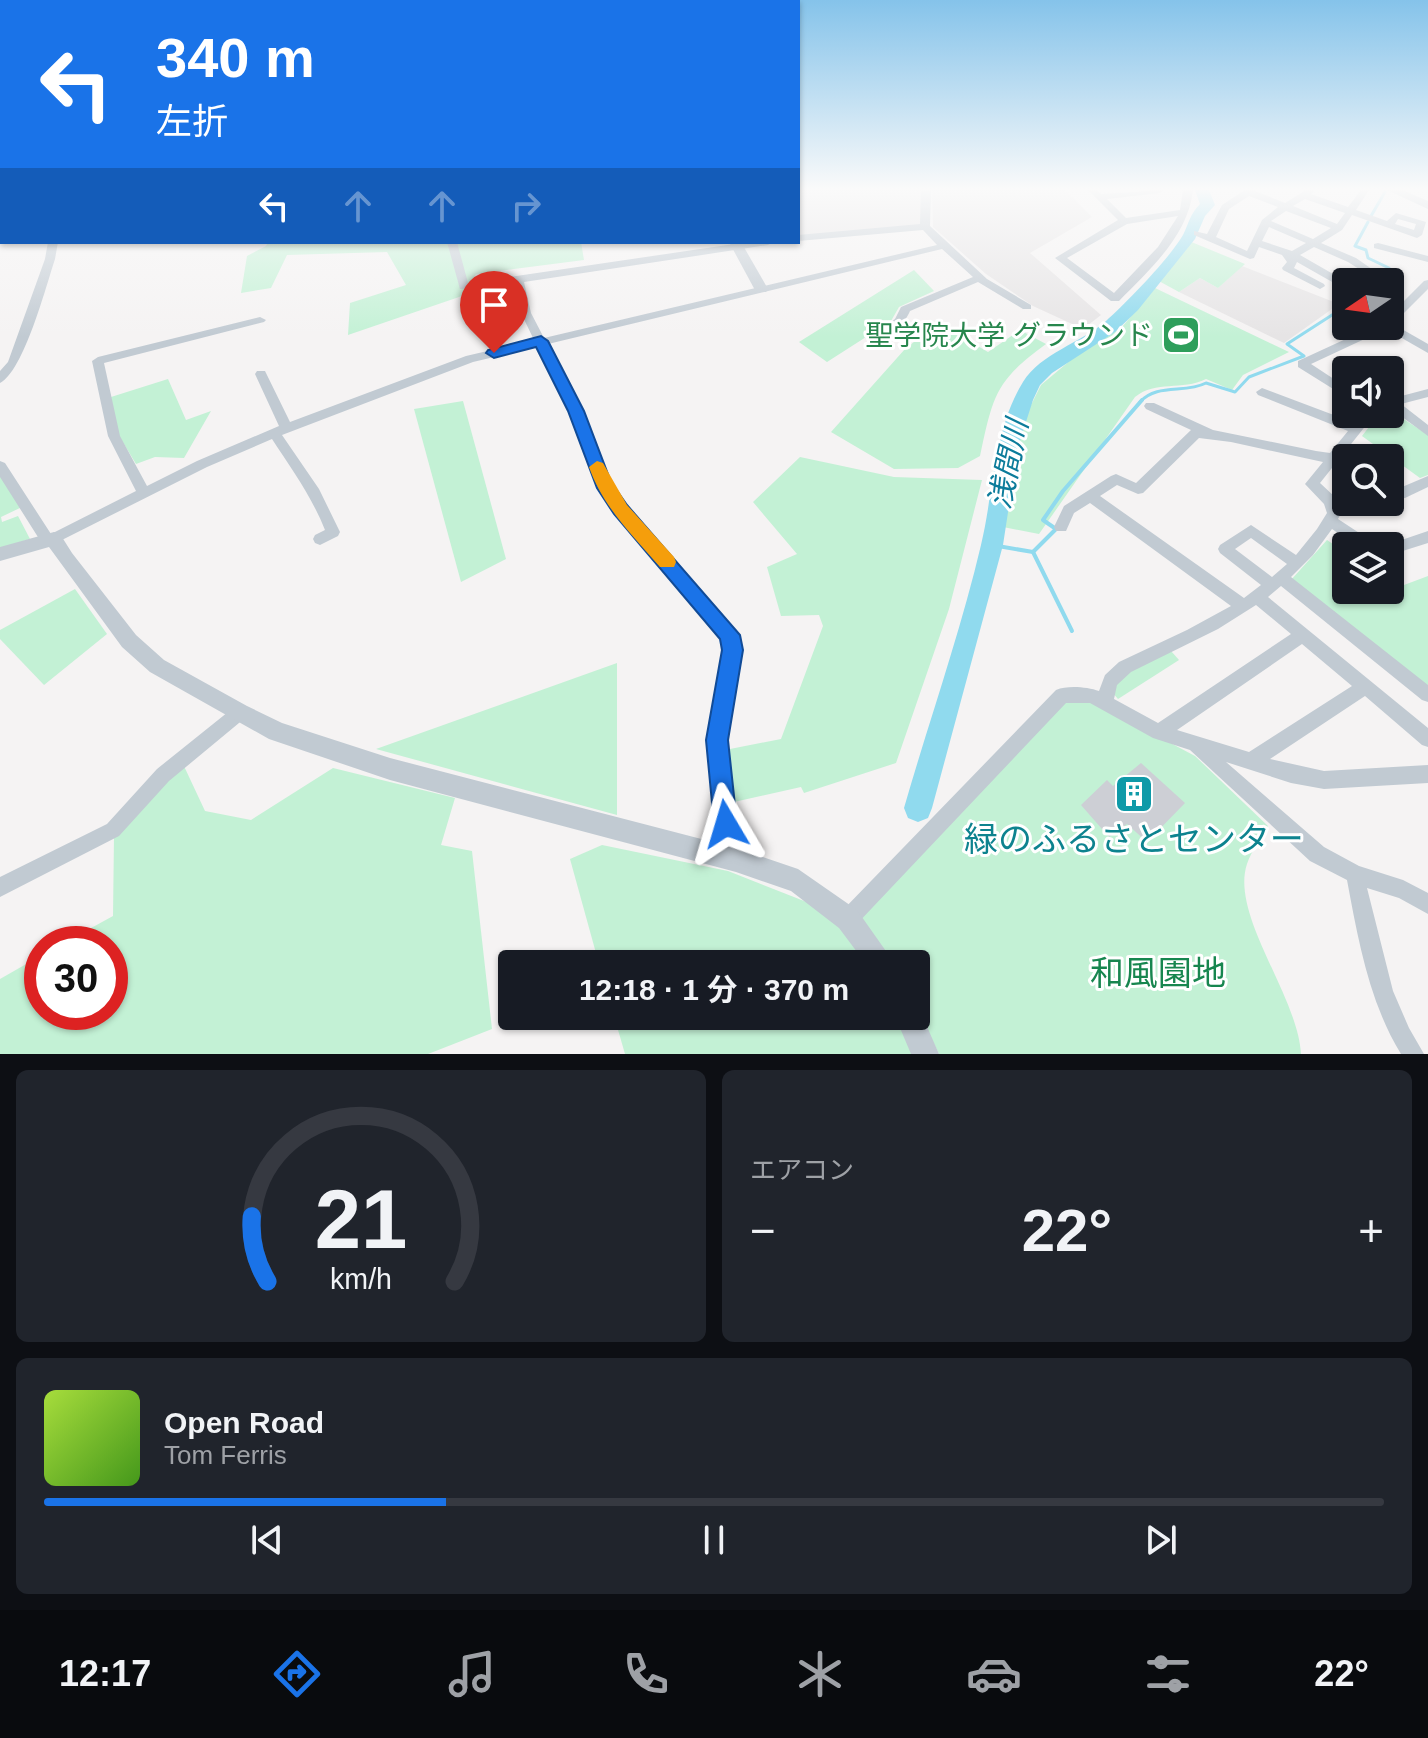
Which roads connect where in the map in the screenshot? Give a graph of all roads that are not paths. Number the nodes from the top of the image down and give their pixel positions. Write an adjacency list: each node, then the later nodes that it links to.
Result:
1 (937, 239): 14 (street)
2 (1093, 239): 3 (street)
3 (1167, 239)
4 (1210, 239): 9 (street)
5 (1258, 239): 9 (street)
6 (1306, 239): 10 (street)
7 (1321, 239): 10 (street)
8 (1400, 239): 16 (street)
9 (1257, 243): 17 (street)
10 (1315, 243): 17 (street); 19 (street)
11 (52, 244): 34 (street)
12 (453, 244): 22 (street)
13 (736, 244): 22 (street); 25 (street)
14 (944, 246): 20 (street); 25 (street)
15 (1378, 246): 16 (street)
16 (1394, 251): 18 (street)
17 (1290, 255): 21 (street); 24 (street)
18 (1428, 259)
19 (1363, 268)
20 (980, 278): 26 (street); 30 (street)
21 (1332, 278)
22 (518, 280): 32 (street)
23 (1428, 283): 27 (street)
24 (1320, 286)
25 (761, 289): 32 (street)
26 (1027, 307)
27 (1404, 307)
28 (260, 320): 53 (street)
29 (1404, 334): 33 (street)
30 (876, 339)
31 (1353, 340): 36 (street)
32 (541, 341): 45 (street); 79 (street)
33 (1428, 349)
34 (2, 374)
35 (261, 374): 45 (street)
36 (1332, 384)
37 (1262, 392): 43 (street)
38 (1428, 393): 39 (street)
39 (1404, 399)
40 (1150, 406): 47 (street)
41 (1404, 413): 46 (street)
42 (1332, 415): 43 (street)
43 (1330, 418): 44 (street)
44 (1357, 429): 48 (street)
45 (280, 430): 53 (street); 62 (street)
46 (1428, 432)
47 (1209, 433): 49 (street); 55 (street)
48 (1345, 444)
49 (1332, 458)
50 (1332, 460): 56 (street)
51 (0, 466): 63 (street)
52 (1428, 481): 54 (street)
53 (143, 492): 63 (street)
54 (1404, 492)
55 (1090, 496): 59 (street); 68 (street)
56 (1332, 507)
57 (1332, 516): 58 (street)
58 (1330, 521): 60 (street); 66 (street)
59 (1061, 527)
60 (1347, 532)
61 (1428, 537): 64 (street)
62 (320, 539)
63 (51, 540): 65 (street); 73 (street)
64 (1404, 545)
65 (0, 554)
66 (1296, 563): 67 (street); 67 (street)
67 (1276, 581): 68 (street); 71 (street)
68 (1249, 601): 69 (street); 72 (street)
69 (1302, 635): 70 (street); 74 (street)
70 (1365, 687): 75 (street); 77 (street)
71 (1428, 695)
72 (1105, 704): 74 (street); 83 (street)
73 (239, 713): 79 (street); 81 (street)
74 (1159, 732): 76 (street)
75 (1428, 739)
76 (1194, 745): 77 (street); 80 (street)
77 (1253, 760): 78 (street)
78 (1428, 774)
79 (736, 860): 83 (street)
80 (1355, 874): 82 (street); 87 (street)
81 (0, 887)
82 (1428, 904)
83 (848, 919): 84 (street)
84 (871, 950)
85 (914, 1030): 86 (street)
86 (925, 1054)
87 (1413, 1054)

